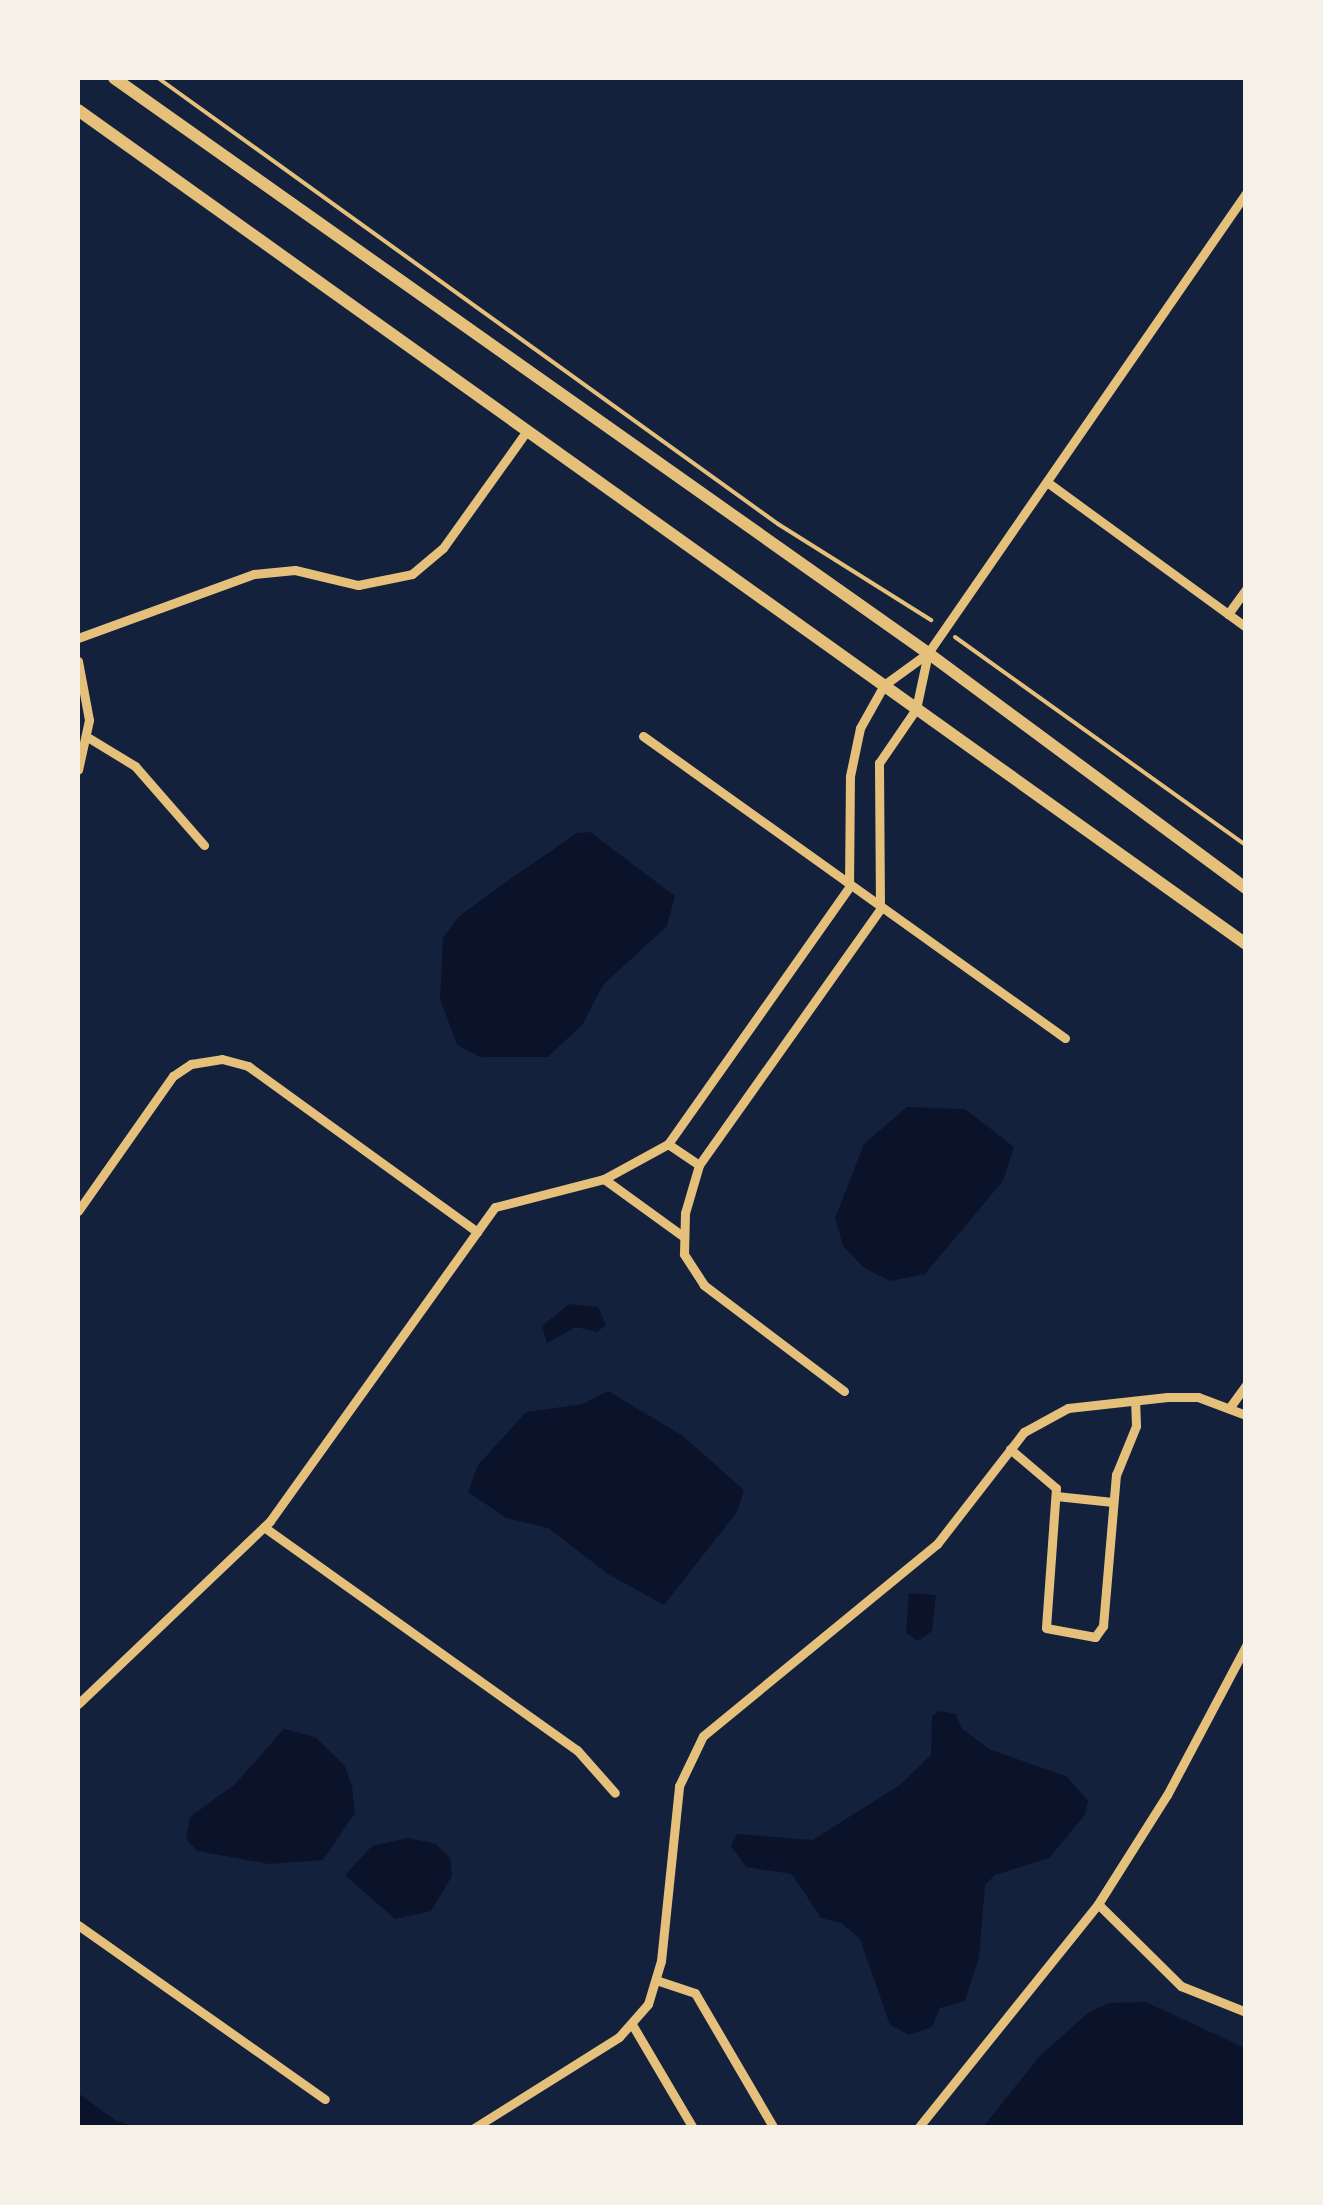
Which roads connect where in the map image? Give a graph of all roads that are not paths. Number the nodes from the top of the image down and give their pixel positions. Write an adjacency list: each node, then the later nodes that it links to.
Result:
1 (114, 78): 10 (main road)
2 (78, 110): 4 (main road)
3 (1246, 193): 5 (street)
4 (526, 432): 9 (street); 12 (main road)
5 (1047, 482): 7 (street); 10 (street)
6 (1246, 589): 7 (street)
7 (1228, 614): 8 (street)
8 (1246, 627)
9 (78, 638)
10 (928, 653): 12 (street); 13 (street); 19 (main road)
11 (78, 661): 15 (street)
12 (884, 685): 13 (main road); 18 (street)
13 (916, 709): 20 (street); 21 (main road)
14 (642, 736): 18 (street)
15 (88, 738): 16 (street); 17 (street)
16 (78, 770)
17 (204, 844)
18 (849, 887): 20 (street); 23 (street)
19 (1246, 888)
20 (880, 909): 22 (street); 24 (street)
21 (1246, 944)
22 (1065, 1038)
23 (668, 1144): 24 (street); 25 (street)
24 (699, 1165): 28 (street)
25 (604, 1179): 27 (street); 28 (street)
26 (78, 1212): 27 (street)
27 (477, 1232): 37 (street)
28 (684, 1237): 30 (street)
29 (1246, 1386): 32 (street)
30 (844, 1391)
31 (1135, 1401): 32 (street); 34 (street); 36 (street)
32 (1230, 1407): 33 (street)
33 (1246, 1415)
34 (1010, 1449): 35 (street); 43 (street)
35 (1056, 1496): 36 (street); 36 (street)
36 (1114, 1502)
37 (264, 1528): 39 (street); 40 (street)
38 (1246, 1646): 41 (street)
39 (78, 1704)
40 (615, 1793)
41 (1098, 1904): 44 (street); 50 (street)
42 (78, 1925): 46 (street)
43 (656, 1980): 45 (street); 49 (street)
44 (1246, 2012)
45 (633, 2026): 47 (street); 48 (street)
46 (325, 2100)
47 (474, 2128)
48 (693, 2128)
49 (774, 2128)
50 (918, 2128)

